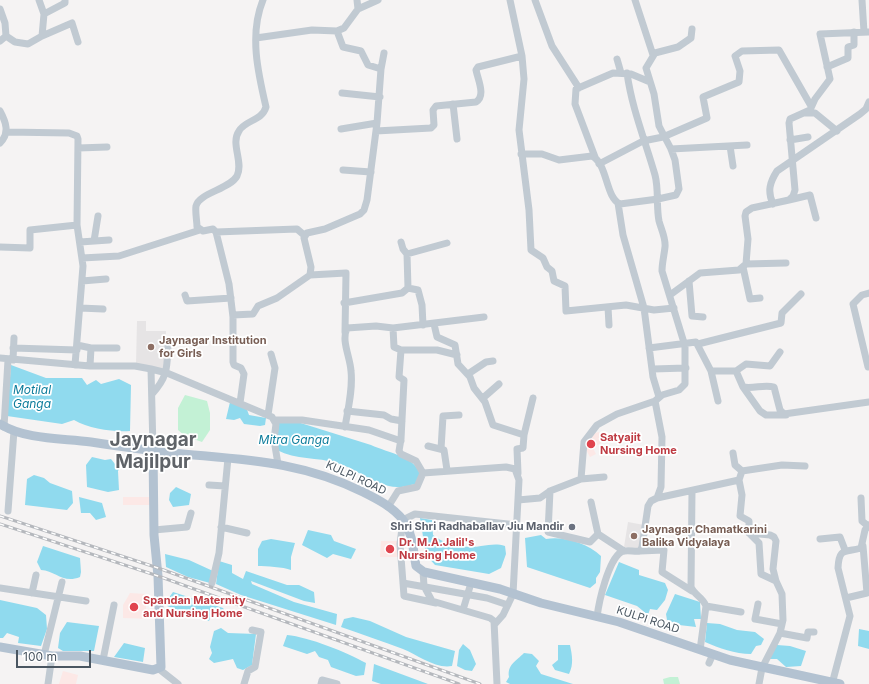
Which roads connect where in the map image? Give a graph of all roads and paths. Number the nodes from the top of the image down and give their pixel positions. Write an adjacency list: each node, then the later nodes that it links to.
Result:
1 (39, 0): 12 (street)
2 (65, 0): 12 (street)
3 (263, 0): 19 (street)
4 (357, 0): 10 (street)
5 (378, 0): 10 (street)
6 (510, 0): 24 (street)
7 (535, 0): 30 (street)
8 (635, 0): 23 (street)
9 (862, 0): 16 (street)
10 (358, 9): 14 (street)
11 (0, 10): 17 (street)
12 (44, 14): 18 (street)
13 (692, 29): 23 (street)
14 (337, 31): 19 (street); 27 (street)
15 (854, 32): 16 (street); 26 (street); 26 (street)
16 (867, 32)
17 (6, 36): 18 (street); 20 (street)
18 (42, 36): 21 (street)
19 (256, 38): 67 (street)
20 (0, 41)
21 (78, 42)
22 (384, 53): 27 (street)
23 (653, 55): 29 (street)
24 (522, 56): 34 (street); 54 (street)
25 (617, 59): 28 (street)
26 (828, 67): 35 (street)
27 (382, 69): 32 (street)
28 (624, 73): 29 (street); 30 (street); 47 (street)
29 (650, 82): 43 (street)
30 (579, 88): 55 (street)
31 (342, 92): 32 (street)
32 (380, 97): 38 (street)
33 (869, 102): 41 (street)
34 (453, 104): 40 (street); 45 (street)
35 (811, 106): 37 (street); 43 (street)
36 (0, 111): 42 (street)
37 (806, 113): 41 (street); 46 (street)
38 (377, 123): 39 (street); 40 (street)
39 (342, 129)
40 (376, 130): 59 (street)
41 (837, 131): 56 (street)
42 (7, 132): 48 (street); 52 (street)
43 (663, 136): 47 (street); 53 (street)
44 (808, 137): 46 (street)
45 (457, 139)
46 (790, 140): 56 (street)
47 (643, 141): 55 (street); 60 (street)
48 (0, 143)
49 (747, 145): 50 (street)
50 (730, 146): 53 (street); 57 (street)
51 (107, 147): 52 (street)
52 (78, 148): 66 (street)
53 (671, 149): 60 (street)
54 (521, 154): 55 (street); 92 (street)
55 (597, 161): 62 (street)
56 (792, 161): 61 (street); 63 (street)
57 (733, 166)
58 (343, 170): 59 (street)
59 (371, 172): 69 (street)
60 (658, 199): 62 (street); 88 (street)
61 (789, 200): 63 (street); 65 (street)
62 (618, 203): 94 (street)
63 (772, 204): 79 (street)
64 (98, 216): 71 (street)
65 (816, 218)
66 (77, 225): 72 (street); 75 (street)
67 (200, 230): 68 (street); 77 (street)
68 (216, 232): 69 (street); 89 (street)
69 (304, 235): 80 (street)
70 (109, 240): 71 (street)
71 (94, 241): 72 (street)
72 (80, 242): 77 (street)
73 (402, 242): 76 (street)
74 (447, 243): 76 (street)
75 (0, 247)
76 (407, 254): 84 (street)
77 (82, 258): 82 (street)
78 (786, 263): 79 (street)
79 (745, 266): 83 (street); 90 (street)
80 (310, 275): 91 (street); 97 (street)
81 (106, 279): 82 (street)
82 (82, 281): 93 (street)
83 (688, 281): 88 (street); 99 (street)
84 (408, 288): 91 (street); 101 (street)
85 (869, 293): 124 (street)
86 (801, 294): 107 (street)
87 (185, 295): 89 (street)
88 (670, 295): 95 (street)
89 (231, 298): 97 (street)
90 (760, 298)
91 (344, 303): 104 (street)
92 (608, 307): 94 (street); 102 (street)
93 (80, 308): 96 (street); 110 (street)
94 (644, 308): 95 (street); 113 (street)
95 (674, 308): 106 (street)
96 (102, 309)
97 (233, 315): 139 (street)
98 (484, 317): 100 (street)
99 (702, 317)
100 (434, 324): 101 (street); 117 (street)
101 (424, 325): 103 (street)
102 (609, 325)
103 (393, 328): 104 (street); 114 (street)
104 (345, 336): 140 (street)
105 (14, 338): 109 (street)
106 (685, 344): 107 (street); 113 (street); 123 (street)
107 (698, 344): 127 (street)
108 (168, 346): 129 (street)
109 (14, 348): 110 (street); 119 (street)
110 (77, 348): 111 (street); 121 (street)
111 (91, 348): 112 (street); 122 (street)
112 (117, 348)
113 (649, 348): 126 (street)
114 (401, 350): 117 (street); 145 (street)
115 (780, 352): 128 (street)
116 (271, 354): 142 (street)
117 (456, 355): 130 (street)
118 (0, 358): 119 (street)
119 (11, 360): 121 (street); 146 (street)
120 (493, 361): 130 (street)
121 (76, 365): 122 (street)
122 (90, 366): 125 (street)
123 (686, 368): 126 (street); 136 (street)
124 (869, 368)
125 (151, 369): 129 (street); 133 (street)
126 (653, 369): 136 (street)
127 (712, 371): 128 (street); 137 (street)
128 (736, 371): 132 (street)
129 (167, 372): 133 (street); 139 (street)
130 (468, 374): 134 (street)
131 (499, 384): 134 (street)
132 (743, 387): 141 (street); 141 (street)
133 (152, 394): 153 (street)
134 (483, 398): 149 (street)
135 (533, 398): 149 (street)
136 (657, 399): 163 (street); 169 (street)
137 (718, 401)
138 (869, 402): 141 (street)
139 (240, 403): 142 (street)
140 (347, 411): 145 (street); 147 (street)
141 (790, 414)
142 (268, 415): 144 (street)
143 (459, 415): 152 (street)
144 (275, 420): 147 (street); 156 (street)
145 (402, 421): 150 (street)
146 (2, 425): 148 (main road, KULPI ROAD)
147 (345, 427): 150 (street)
148 (14, 431): 153 (main road, KULPI ROAD); 174 (street)
149 (524, 435): 161 (street)
150 (401, 441): 160 (street)
151 (428, 446): 152 (street)
152 (441, 449): 158 (street)
153 (153, 450): 155 (main road, KULPI ROAD); 180 (main road)
154 (733, 453): 159 (street)
155 (228, 458): 156 (main road, KULPI ROAD); 166 (street)
156 (278, 464): 173 (main road, KULPI ROAD)
157 (804, 466): 159 (street)
158 (446, 470): 160 (street); 161 (street)
159 (742, 471): 164 (street)
160 (423, 473): 173 (street)
161 (518, 473): 171 (street)
162 (604, 477): 163 (street)
163 (581, 479): 167 (street)
164 (739, 480): 168 (street); 182 (street)
165 (208, 485): 166 (street)
166 (225, 486): 179 (street)
167 (550, 491): 171 (street); 183 (street)
168 (692, 491): 169 (street); 199 (street)
169 (657, 498): 188 (street)
170 (861, 498): 178 (street)
171 (518, 500): 177 (street)
172 (591, 502): 183 (street)
173 (388, 507): 176 (main road, KULPI ROAD)
174 (8, 511)
175 (191, 514): 180 (street)
176 (403, 520): 177 (street); 189 (main road, KULPI ROAD); 193 (street)
177 (517, 525): 202 (street)
178 (868, 525): 185 (street)
179 (221, 527): 181 (street); 196 (street)
180 (154, 530): 226 (main road)
181 (247, 533)
182 (749, 533): 192 (street); 192 (street)
183 (598, 534): 187 (street)
184 (820, 539): 186 (street)
185 (862, 546): 186 (street); 195 (street)
186 (845, 550): 204 (street)
187 (624, 551): 188 (street); 213 (street)
188 (640, 551): 199 (street)
189 (422, 571): 194 (main road, KULPI ROAD); 197 (street)
190 (36, 575): 200 (street)
191 (62, 582): 203 (street)
192 (776, 582): 215 (street)
193 (403, 583): 197 (street); 206 (street)
194 (471, 583): 201 (street); 202 (main road, KULPI ROAD)
195 (867, 583): 204 (street)
196 (212, 584)
197 (424, 586): 201 (street); 206 (street)
198 (0, 588): 200 (street)
199 (692, 591): 210 (street)
200 (32, 593): 203 (street)
201 (467, 594): 209 (street); 211 (street)
202 (514, 594): 209 (street); 213 (main road, KULPI ROAD)
203 (58, 597): 205 (street); 222 (street)
204 (846, 598): 230 (street)
205 (86, 601)
206 (436, 603): 211 (street)
207 (758, 604): 215 (street)
208 (114, 605): 223 (street)
209 (508, 605): 214 (street)
210 (706, 606): 212 (street); 220 (street)
211 (463, 610): 214 (street)
212 (741, 612)
213 (597, 617): 220 (main road, KULPI ROAD)
214 (495, 624): 235 (street)
215 (782, 624): 218 (street)
216 (252, 630): 232 (street)
217 (814, 632): 218 (street)
218 (780, 633): 225 (street)
219 (0, 647): 222 (main road)
220 (700, 650): 221 (main road, KULPI ROAD)
221 (713, 654): 224 (street); 225 (main road, KULPI ROAD)
222 (48, 656): 223 (main road); 231 (street)
223 (103, 660): 226 (main road)
224 (709, 663)
225 (762, 668): 227 (main road, KULPI ROAD); 236 (street)
226 (159, 669): 229 (street)
227 (803, 681): 228 (main road, KULPI ROAD)
228 (817, 682): 230 (main road, KULPI ROAD)
229 (174, 683)
230 (835, 683)
231 (48, 684)
232 (244, 684)
233 (321, 684): 234 (street)
234 (337, 684)
235 (496, 684)
236 (759, 684)

